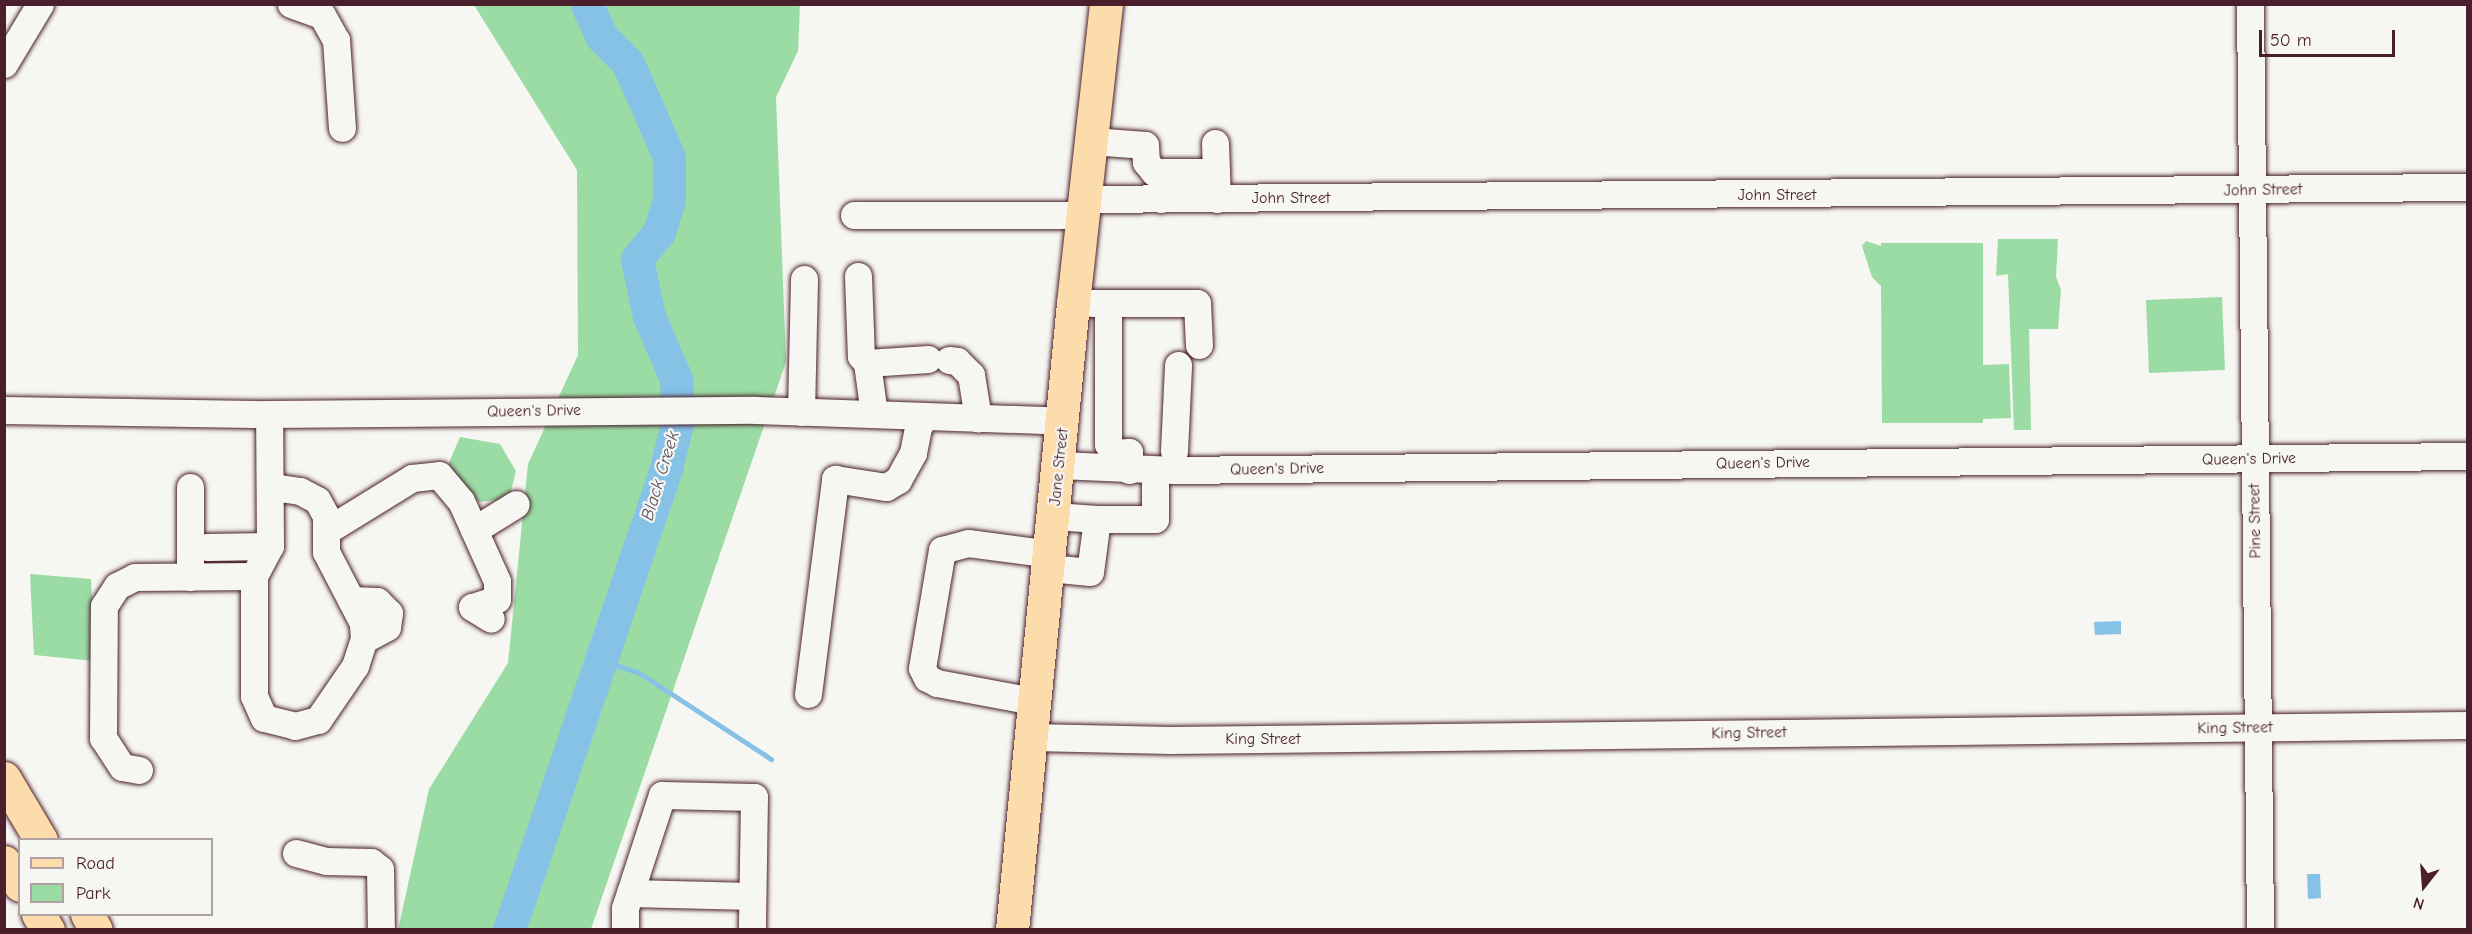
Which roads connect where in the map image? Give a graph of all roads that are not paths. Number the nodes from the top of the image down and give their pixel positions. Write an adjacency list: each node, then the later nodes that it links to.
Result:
1 (40, 4): 5 (street)
2 (291, 4): 7 (street)
3 (1106, 4): 8 (main road, Jane Street)
4 (2250, 4): 13 (street, Pine Street)
5 (12, 32): 6 (street)
6 (4, 64)
7 (342, 128)
8 (1092, 141): 11 (street); 15 (main road, Jane Street)
9 (1215, 143): 10 (street)
10 (1216, 172): 11 (street); 14 (street)
11 (1161, 185): 14 (street, John Street); 15 (street, John Street)
12 (2468, 187): 13 (street, John Street)
13 (2251, 190): 14 (street, John Street); 34 (street, Pine Street)
14 (1217, 199)
15 (1085, 207): 16 (street, John Street); 19 (main road, Jane Street)
16 (854, 215)
17 (858, 276): 23 (street)
18 (804, 279): 27 (street)
19 (1072, 303): 20 (street); 22 (main road, Jane Street)
20 (1108, 304): 21 (street); 24 (street)
21 (1199, 345)
22 (1069, 362): 24 (street); 32 (main road, Jane Street)
23 (867, 363): 29 (street); 31 (street)
24 (1107, 364): 35 (street)
25 (1178, 365): 35 (street)
26 (4, 410): 28 (street, Queen's Drive)
27 (801, 412): 28 (street, Queen's Drive); 29 (street, Queen's Drive)
28 (269, 414): 38 (street)
29 (874, 414): 30 (street, Queen's Drive)
30 (924, 416): 31 (street, Queen's Drive); 50 (street)
31 (978, 418): 32 (street, Queen's Drive)
32 (1064, 421): 36 (main road, Jane Street)
33 (2468, 456): 34 (street, Queen's Drive)
34 (2254, 459): 35 (street, Queen's Drive); 53 (street, Pine Street)
35 (1152, 463): 36 (street, Queen's Drive); 41 (street)
36 (1059, 465): 40 (main road, Jane Street)
37 (190, 487): 48 (street)
38 (271, 487): 43 (street); 44 (street)
39 (516, 504): 42 (street)
40 (1054, 516): 41 (street); 46 (main road, Jane Street)
41 (1096, 519): 46 (street)
42 (474, 530): 43 (street); 49 (street)
43 (326, 531): 47 (street)
44 (270, 546): 45 (street); 47 (street)
45 (207, 547)
46 (1049, 561): 51 (main road, Jane Street); 51 (street)
47 (254, 576): 48 (street)
48 (190, 577): 55 (street)
49 (491, 619)
50 (808, 694)
51 (1033, 701): 54 (main road, Jane Street)
52 (2468, 725): 53 (street, King Street)
53 (2256, 727): 54 (street, King Street); 69 (street, Pine Street)
54 (1031, 737): 68 (main road, Jane Street)
55 (139, 770)
56 (4, 778): 57 (main road)
57 (40, 838)
58 (297, 853): 65 (street)
59 (4, 862): 60 (main road)
60 (18, 882)
61 (630, 893): 62 (street); 62 (street); 66 (street)
62 (752, 896): 67 (street)
63 (39, 916): 64 (main road)
64 (48, 930)
65 (381, 930)
66 (625, 930)
67 (752, 930)
68 (1012, 930)
69 (2260, 930)

